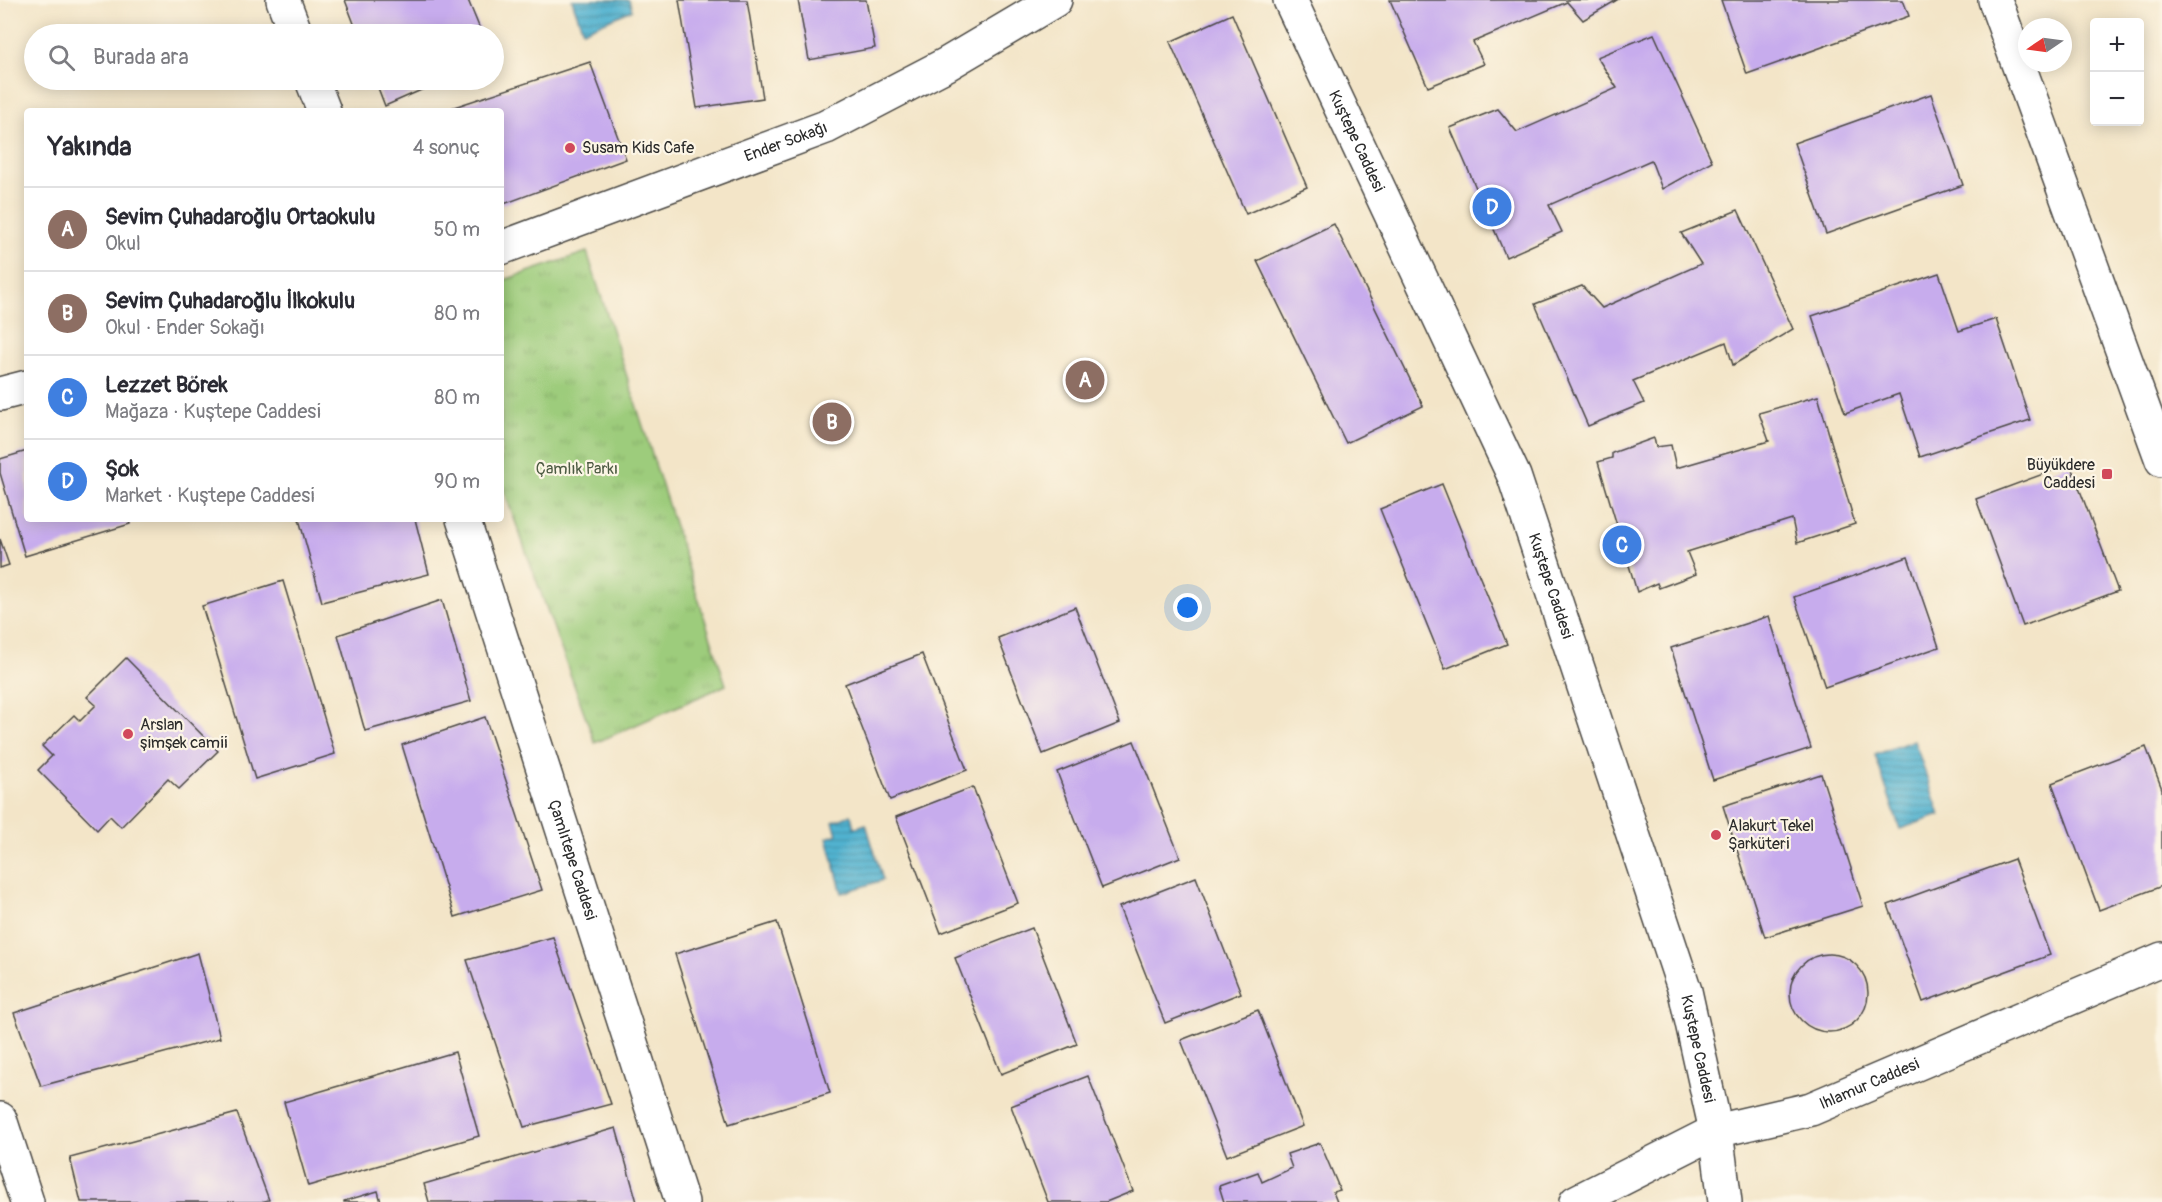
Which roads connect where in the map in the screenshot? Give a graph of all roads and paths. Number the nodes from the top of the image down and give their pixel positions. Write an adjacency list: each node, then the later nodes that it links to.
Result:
1 (283, 0): 5 (street)
2 (1055, 0): 8 (street, Ender Sokağı)
3 (1290, 0): 15 (street, Kuştepe Caddesi)
4 (1995, 0): 11 (street)
5 (292, 24)
6 (316, 90): 7 (street)
7 (323, 108)
8 (504, 247)
9 (24, 388): 10 (street)
10 (0, 394)
11 (2162, 460)
12 (464, 522): 17 (street, Çamlıtepe Caddesi)
13 (2162, 959): 15 (street, Ihlamur Caddesi)
14 (0, 1119): 16 (street)
15 (1716, 1131): 18 (street, Ihlamur Caddesi); 19 (street, Kuştepe Caddesi)
16 (27, 1202)
17 (682, 1202)
18 (1575, 1202)
19 (1725, 1202)

